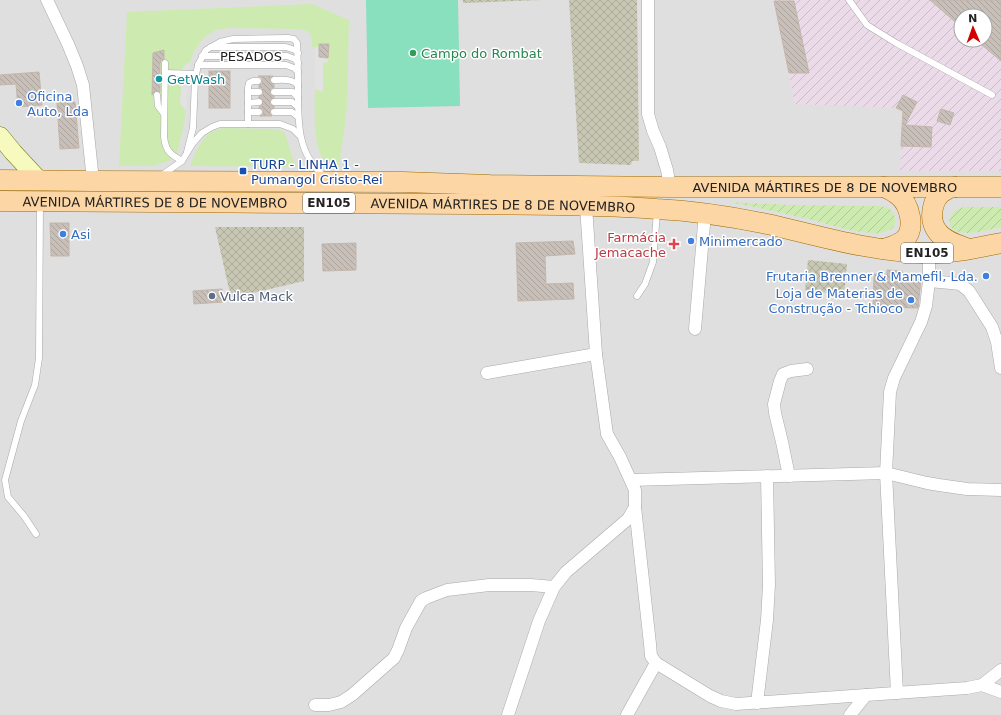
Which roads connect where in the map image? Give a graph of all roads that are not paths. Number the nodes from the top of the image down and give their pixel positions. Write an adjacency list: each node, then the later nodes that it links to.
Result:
1 (47, 0): 28 (street)
2 (648, 0): 31 (street)
3 (850, 0): 15 (lane)
4 (210, 47): 5 (lane, PESADOS); 5 (lane, PESADOS); 6 (lane, PESADOS)
5 (298, 53): 8 (lane, PESADOS)
6 (202, 56): 8 (lane, PESADOS); 9 (lane, PESADOS)
7 (165, 63): 11 (lane)
8 (298, 63): 10 (lane, PESADOS)
9 (198, 65): 10 (lane, PESADOS); 12 (lane, PESADOS)
10 (298, 72): 18 (lane, PESADOS)
11 (165, 73): 12 (lane); 20 (lane)
12 (196, 74): 24 (lane, PESADOS)
13 (248, 89): 16 (lane); 16 (lane); 19 (lane)
14 (157, 95): 20 (lane)
15 (992, 95)
16 (259, 96): 19 (lane); 19 (lane)
17 (274, 96): 18 (lane); 18 (lane); 18 (lane); 18 (lane)
18 (298, 101): 23 (lane, PESADOS)
19 (248, 106): 21 (lane)
20 (164, 114): 25 (lane)
21 (248, 124): 23 (lane); 24 (lane)
22 (0, 136): 27 (main road)
23 (300, 136): 30 (lane, PESADOS)
24 (187, 152): 25 (lane)
25 (182, 160): 29 (lane)
26 (0, 180): 27 (main road, AVENIDA MÁRTIRES DE 8 DE NOVEMBRO / EN105)
27 (39, 180): 28 (main road, AVENIDA MÁRTIRES DE 8 DE NOVEMBRO / EN105)
28 (93, 181): 29 (main road, AVENIDA MÁRTIRES DE 8 DE NOVEMBRO / EN105)
29 (148, 182): 30 (main road, AVENIDA MÁRTIRES DE 8 DE NOVEMBRO / EN105)
30 (332, 182): 31 (main road, AVENIDA MÁRTIRES DE 8 DE NOVEMBRO / EN105)
31 (670, 186): 32 (main road, AVENIDA MÁRTIRES DE 8 DE NOVEMBRO / EN105)
32 (884, 187): 33 (main road, AVENIDA MÁRTIRES DE 8 DE NOVEMBRO / EN105); 41 (main road)
33 (955, 187): 34 (main road, AVENIDA MÁRTIRES DE 8 DE NOVEMBRO / EN105); 42 (main road)
34 (1001, 187)
35 (0, 201): 36 (main road, AVENIDA MÁRTIRES DE 8 DE NOVEMBRO / EN105)
36 (40, 202): 37 (main road, AVENIDA MÁRTIRES DE 8 DE NOVEMBRO / EN105); 57 (lane)
37 (586, 206): 38 (main road, AVENIDA MÁRTIRES DE 8 DE NOVEMBRO / EN105); 47 (street)
38 (657, 209): 39 (main road, AVENIDA MÁRTIRES DE 8 DE NOVEMBRO / EN105); 45 (lane)
39 (705, 213): 41 (main road, AVENIDA MÁRTIRES DE 8 DE NOVEMBRO / EN105); 46 (street)
40 (1001, 242): 42 (main road, AVENIDA MÁRTIRES DE 8 DE NOVEMBRO / EN105)
41 (884, 249): 43 (main road, AVENIDA MÁRTIRES DE 8 DE NOVEMBRO / EN105)
42 (970, 250): 43 (main road, AVENIDA MÁRTIRES DE 8 DE NOVEMBRO / EN105)
43 (929, 253): 44 (street)
44 (929, 281): 48 (street); 51 (street)
45 (637, 296)
46 (695, 329)
47 (596, 354): 50 (street); 54 (street)
48 (1001, 368)
49 (807, 369): 53 (street)
50 (487, 373)
51 (886, 473): 53 (street); 55 (street); 63 (street)
52 (767, 476): 53 (street); 54 (street); 65 (street)
53 (789, 476)
54 (631, 480): 56 (street)
55 (1001, 490)
56 (635, 507): 58 (street); 59 (street)
57 (36, 534)
58 (554, 587): 66 (street); 67 (street)
59 (656, 662): 65 (street); 68 (street)
60 (1001, 670): 61 (street)
61 (982, 685): 62 (street); 63 (street)
62 (1001, 692)
63 (897, 693): 64 (street)
64 (866, 695): 65 (street); 69 (street)
65 (757, 703)
66 (315, 705)
67 (508, 715)
68 (627, 715)
69 (850, 715)

